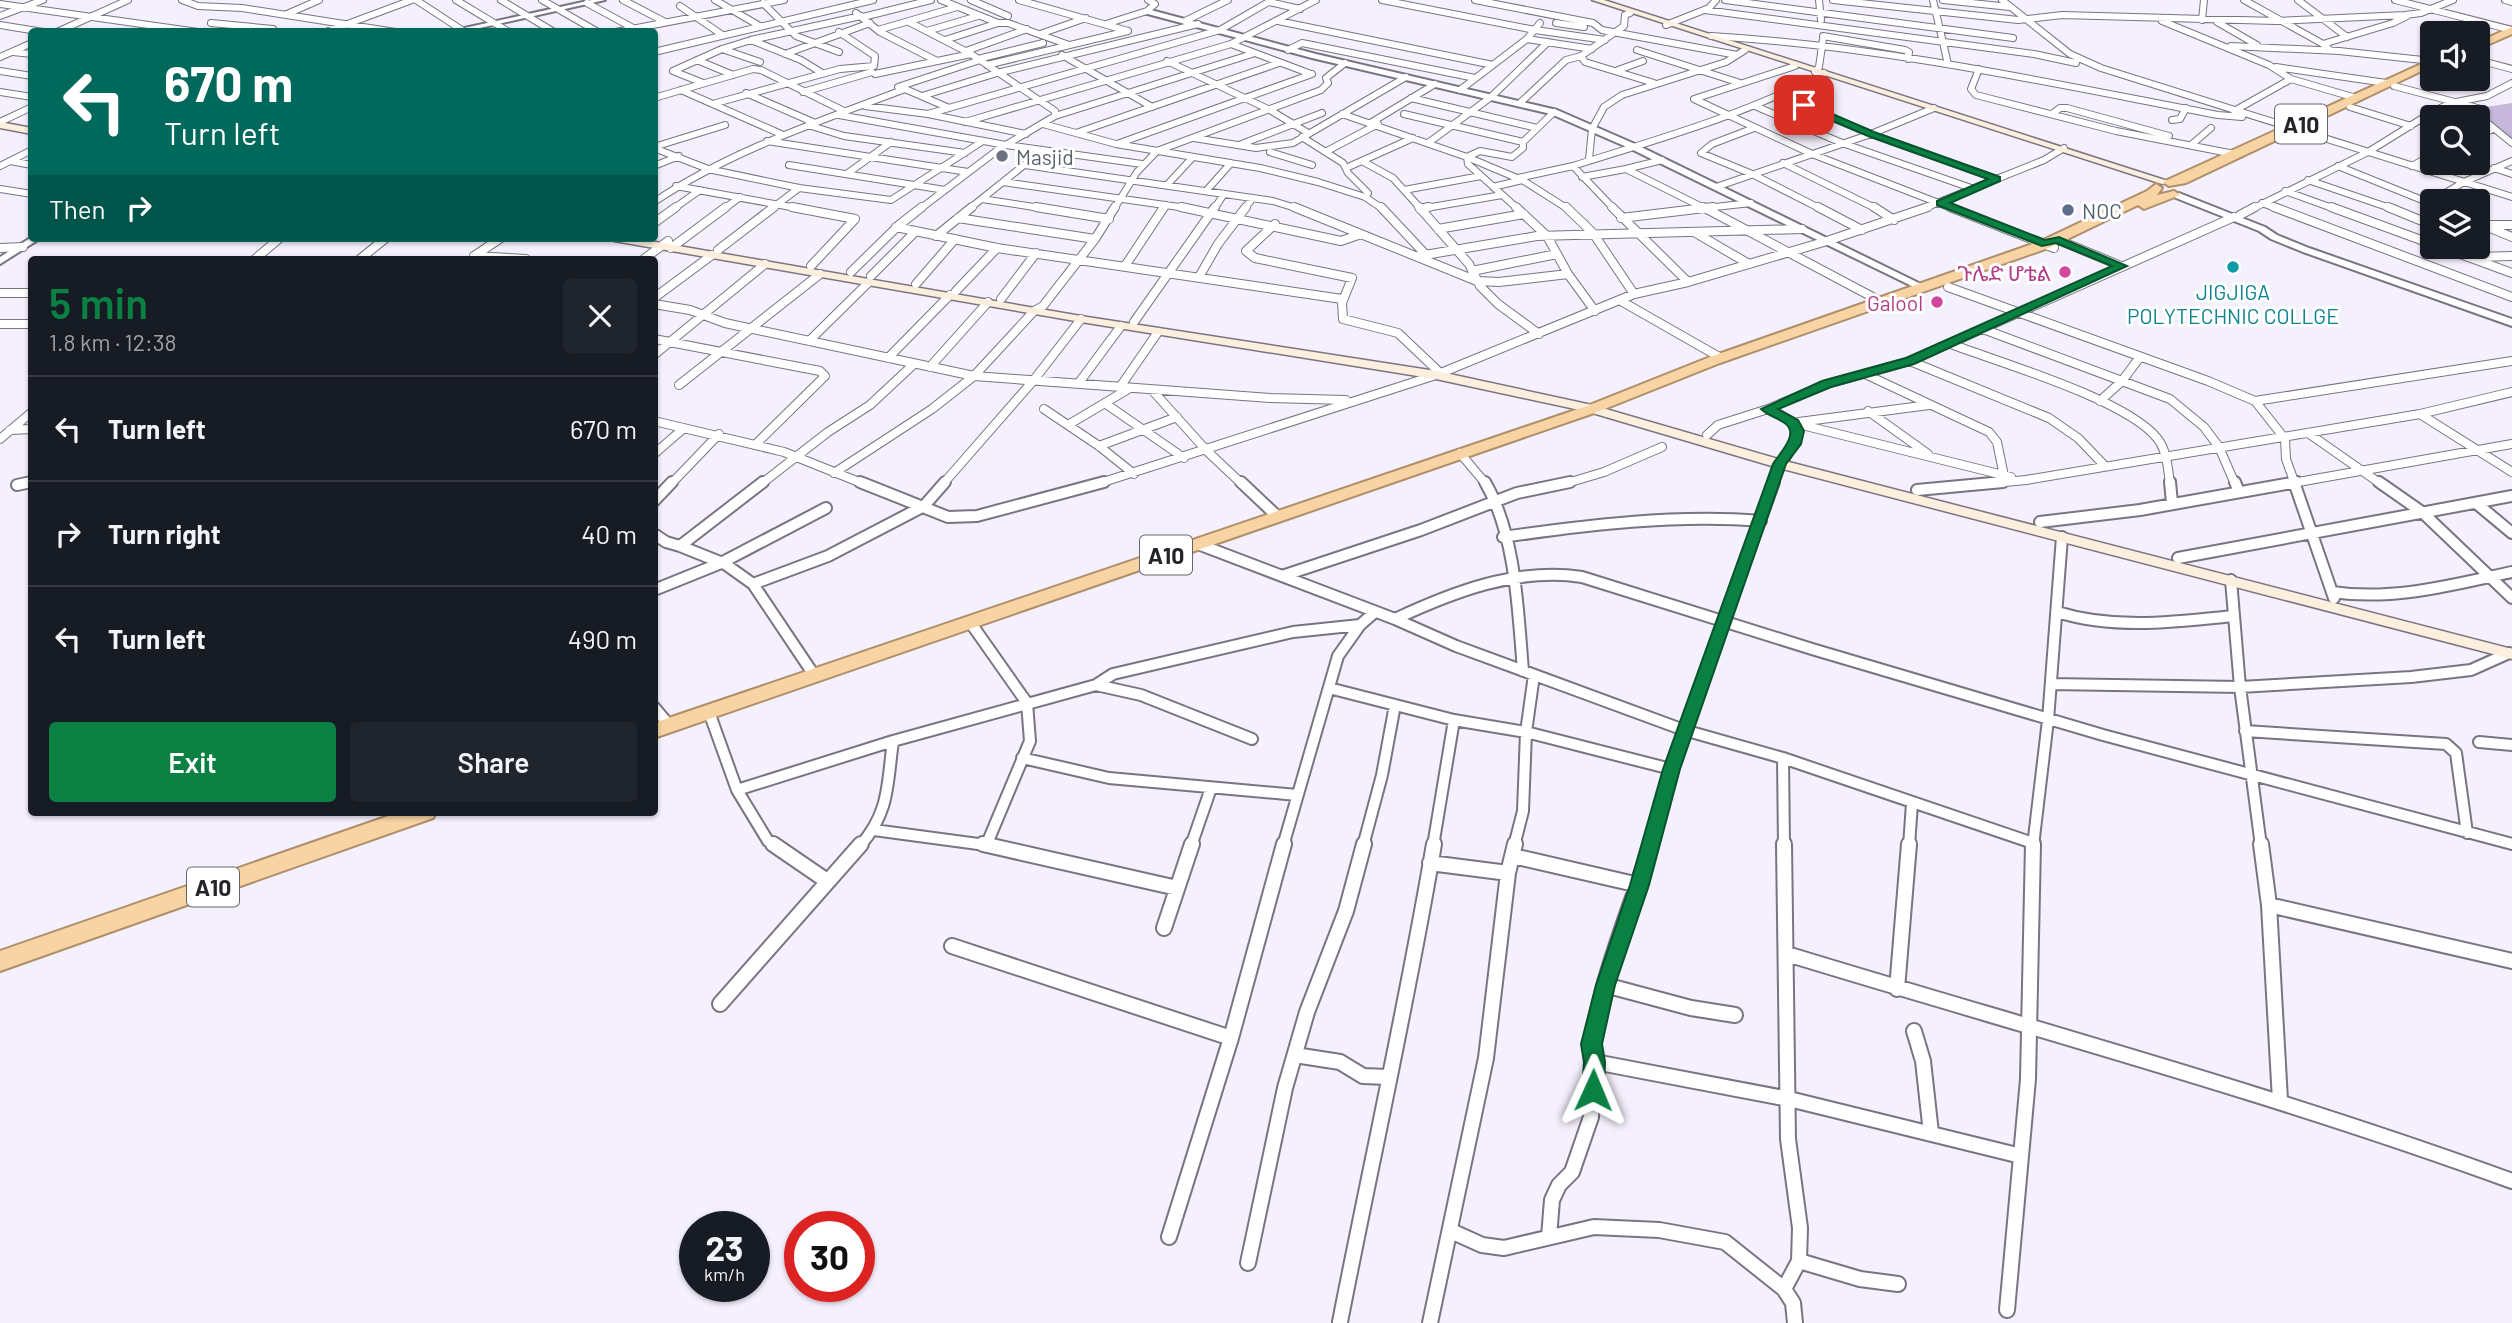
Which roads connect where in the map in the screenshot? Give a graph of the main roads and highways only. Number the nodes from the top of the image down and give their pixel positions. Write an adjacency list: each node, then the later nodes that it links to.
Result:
1 (1588, 0): 3 (main road)
2 (1596, 0): 3 (main road)
3 (1667, 24): 8 (main road); 8 (main road)
4 (2510, 28): 5 (highway); 6 (highway)
5 (2490, 36)
6 (2490, 39)
7 (2420, 68): 10 (highway, A10)
8 (1819, 73): 16 (main road)
9 (2420, 73): 10 (highway, A10)
10 (2390, 85): 13 (highway, A10)
11 (0, 124): 12 (main road)
12 (28, 130)
13 (2296, 130): 16 (highway, A10); 16 (highway, A10)
14 (0, 131): 15 (main road)
15 (28, 135)
16 (2172, 189): 20 (highway, A10)
17 (658, 241): 19 (main road)
18 (651, 242): 19 (main road)
19 (669, 244): 21 (main road)
20 (2055, 244): 28 (highway, A10); 28 (highway, A10)
21 (715, 252): 22 (main road); 22 (main road)
22 (816, 270): 23 (main road); 23 (main road)
23 (870, 279): 24 (main road); 24 (main road)
24 (953, 293): 25 (main road)
25 (1039, 309): 26 (main road); 26 (main road)
26 (1128, 324): 27 (main road); 27 (main road)
27 (1439, 372): 29 (main road)
28 (1678, 376): 29 (highway, A10)
29 (1597, 407): 30 (main road); 30 (main road); 32 (highway, A10)
30 (1782, 460): 31 (main road); 31 (main road)
31 (2511, 651)
32 (662, 728)
33 (414, 816): 34 (highway, A10)
34 (0, 961)

